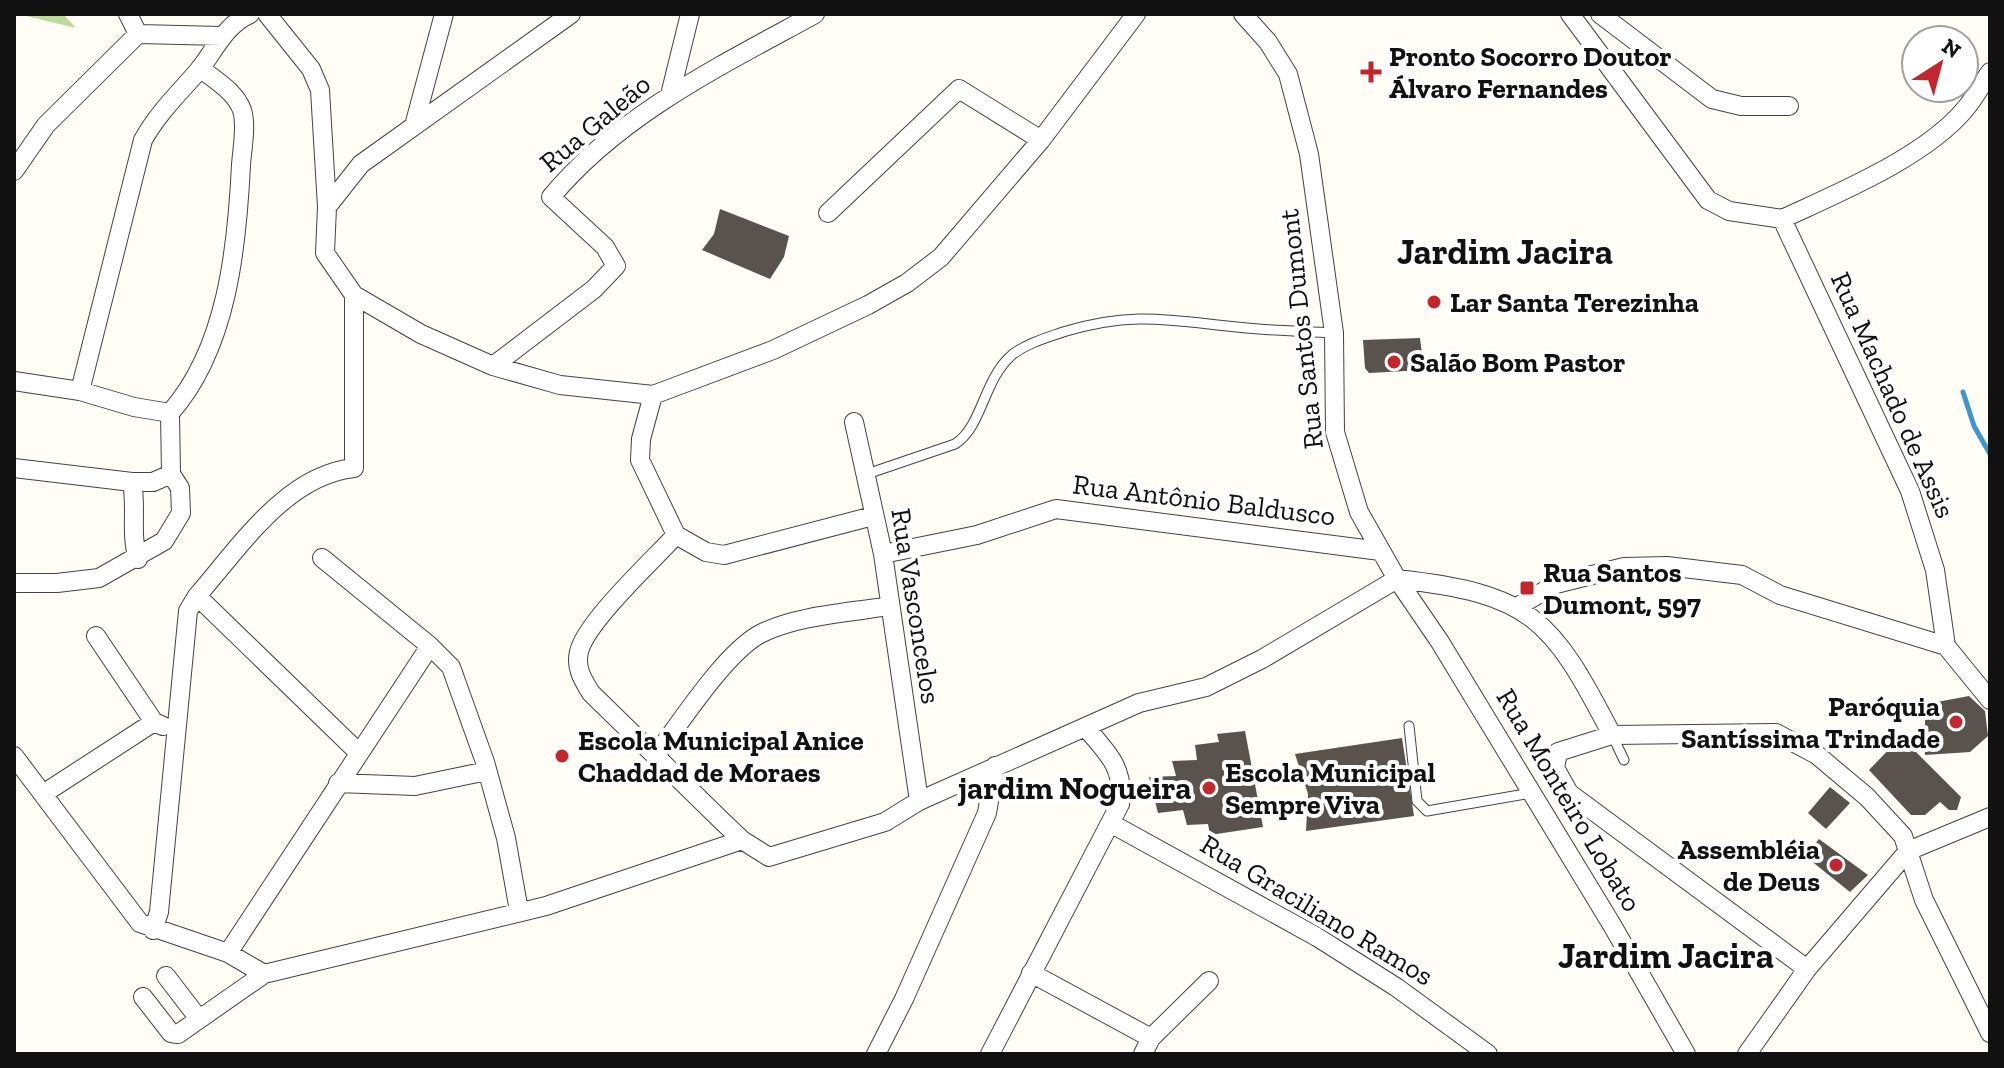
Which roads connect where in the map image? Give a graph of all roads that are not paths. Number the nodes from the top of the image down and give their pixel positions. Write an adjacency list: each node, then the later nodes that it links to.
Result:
1 (128, 14): 12 (street)
2 (250, 14): 13 (street)
3 (267, 14): 21 (street)
4 (444, 14): 18 (street)
5 (571, 14): 18 (street)
6 (690, 14): 16 (street)
7 (815, 14): 16 (street, Rua Galeão)
8 (1136, 14): 19 (street)
9 (1243, 14): 25 (street, Rua Santos Dumont)
10 (1570, 14): 23 (street)
11 (1600, 14): 17 (street)
12 (138, 34): 13 (street); 20 (street)
13 (222, 36): 14 (street)
14 (200, 68): 28 (street); 30 (street)
15 (1990, 72): 23 (street)
16 (670, 95): 26 (street, Rua Galeão)
17 (1789, 106)
18 (415, 122): 21 (street)
19 (1041, 140): 22 (street); 29 (street)
20 (14, 171)
21 (327, 207): 24 (street)
22 (828, 213)
23 (1782, 219): 49 (street, Rua Machado de Assis)
24 (354, 295): 26 (street); 44 (street)
25 (1334, 333): 34 (lane); 38 (street, Rua Santos Dumont)
26 (493, 366): 29 (street)
27 (14, 381): 28 (street)
28 (80, 391): 30 (street)
29 (653, 395): 37 (street)
30 (170, 413): 33 (street)
31 (854, 422): 34 (street, Rua Vasconcelos)
32 (14, 468): 35 (street)
33 (171, 474): 35 (street); 41 (street)
34 (867, 474): 36 (street, Rua Vasconcelos)
35 (132, 482): 41 (street)
36 (873, 516): 37 (street); 39 (street, Rua Vasconcelos)
37 (676, 535): 57 (street)
38 (1380, 551): 39 (street, Rua Antônio Baldusco); 42 (street, Rua Santos Dumont)
39 (883, 554): 45 (street, Rua Vasconcelos)
40 (322, 558): 48 (street)
41 (138, 559): 43 (street)
42 (1397, 579): 46 (street); 53 (street); 63 (street, Rua Monteiro Lobato)
43 (14, 583)
44 (197, 596): 54 (street); 56 (street)
45 (889, 606): 57 (street); 65 (street, Rua Vasconcelos)
46 (1517, 607): 49 (street); 55 (street)
47 (96, 636): 51 (street)
48 (430, 646): 56 (street); 61 (street)
49 (1946, 646): 50 (street)
50 (1990, 700)
51 (154, 722): 54 (street); 64 (street)
52 (1409, 726): 63 (lane)
53 (1086, 728): 60 (street); 67 (street)
54 (176, 733): 71 (street)
55 (1612, 735): 59 (lane); 69 (street); 73 (street)
56 (359, 753): 62 (street)
57 (656, 755): 68 (street)
58 (14, 756): 64 (street)
59 (1624, 760)
60 (995, 766): 65 (street); 82 (street)
61 (487, 771): 62 (street); 70 (street)
62 (338, 783): 72 (street)
63 (1531, 793): 85 (street, Rua Monteiro Lobato)
64 (43, 794): 71 (street)
65 (919, 801): 68 (street)
66 (1990, 817): 69 (street)
67 (1112, 824): 74 (street); 84 (street, Rua Graciliano Ramos)
68 (742, 840): 70 (street)
69 (1908, 851): 73 (street); 80 (street)
70 (519, 911): 75 (street)
71 (153, 930): 72 (street)
72 (228, 953): 75 (street)
73 (1807, 969): 86 (street)
74 (1031, 973): 81 (street); 83 (street)
75 (264, 974): 79 (street)
76 (166, 976): 79 (street)
77 (1209, 981): 81 (street)
78 (143, 997): 79 (street)
79 (199, 1019)
80 (1990, 1033)
81 (1147, 1046)
82 (876, 1054)
83 (990, 1054)
84 (1488, 1054)
85 (1686, 1054)
86 (1747, 1054)

